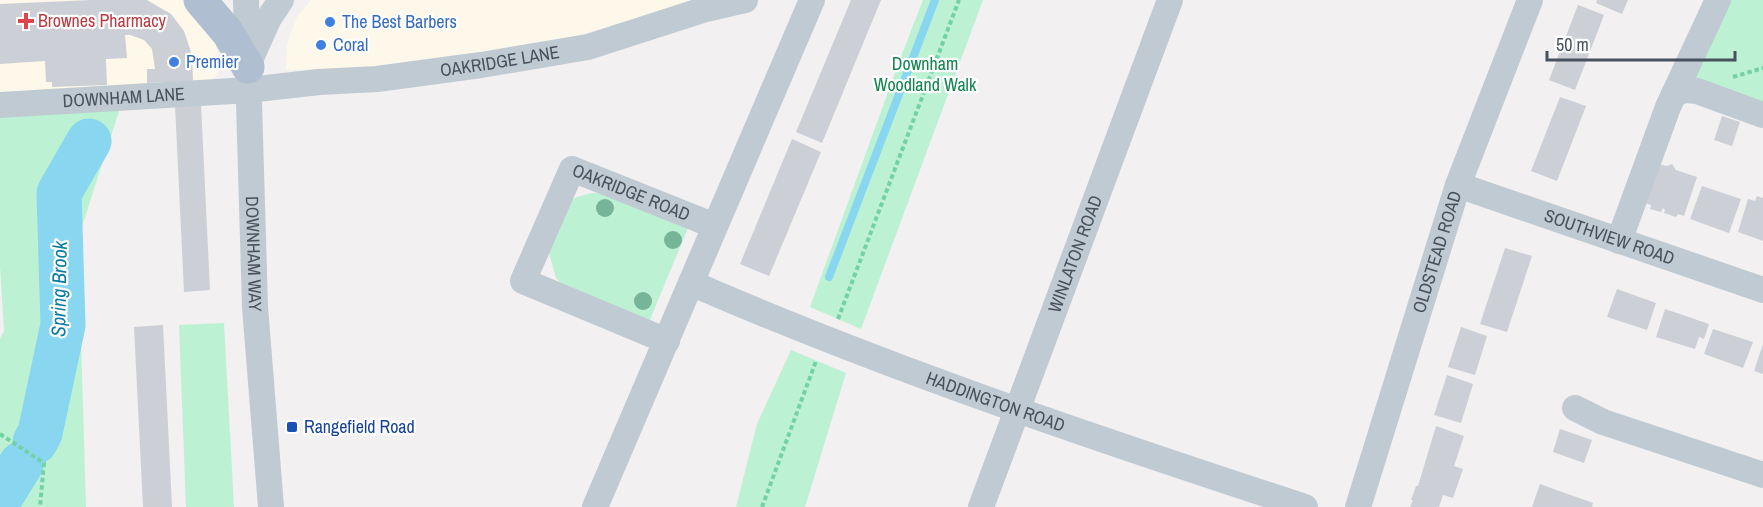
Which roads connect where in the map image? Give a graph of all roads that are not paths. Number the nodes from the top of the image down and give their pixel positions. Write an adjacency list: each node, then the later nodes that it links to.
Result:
1 (200, 0): 9 (main road)
2 (246, 0): 9 (street, DOWNHAM WAY)
3 (281, 0): 9 (street)
4 (745, 0): 9 (street, OAKRIDGE LANE)
5 (812, 0): 14 (street, OAKRIDGE ROAD)
6 (1170, 0): 20 (street, WINLATON ROAD)
7 (1530, 0): 13 (street, OLDSTEAD ROAD)
8 (1718, 0): 10 (street)
9 (248, 78): 11 (street, DOWNHAM LANE); 22 (street, DOWNHAM WAY)
10 (1674, 94): 12 (street); 15 (street)
11 (0, 105)
12 (1763, 115)
13 (1458, 185): 15 (street, SOUTHVIEW ROAD); 26 (street, OLDSTEAD ROAD)
14 (715, 226): 16 (street, OAKRIDGE ROAD); 18 (street, OAKRIDGE ROAD)
15 (1619, 241): 17 (street, SOUTHVIEW ROAD)
16 (691, 284): 18 (street, OAKRIDGE ROAD); 20 (street, HADDINGTON ROAD)
17 (1763, 290)
18 (667, 341): 23 (street, OAKRIDGE ROAD)
19 (1575, 408): 21 (street)
20 (1017, 410): 24 (street, WINLATON ROAD); 25 (street, HADDINGTON ROAD)
21 (1763, 475)
22 (271, 507)
23 (595, 507)
24 (981, 507)
25 (1305, 507)
26 (1358, 507)

